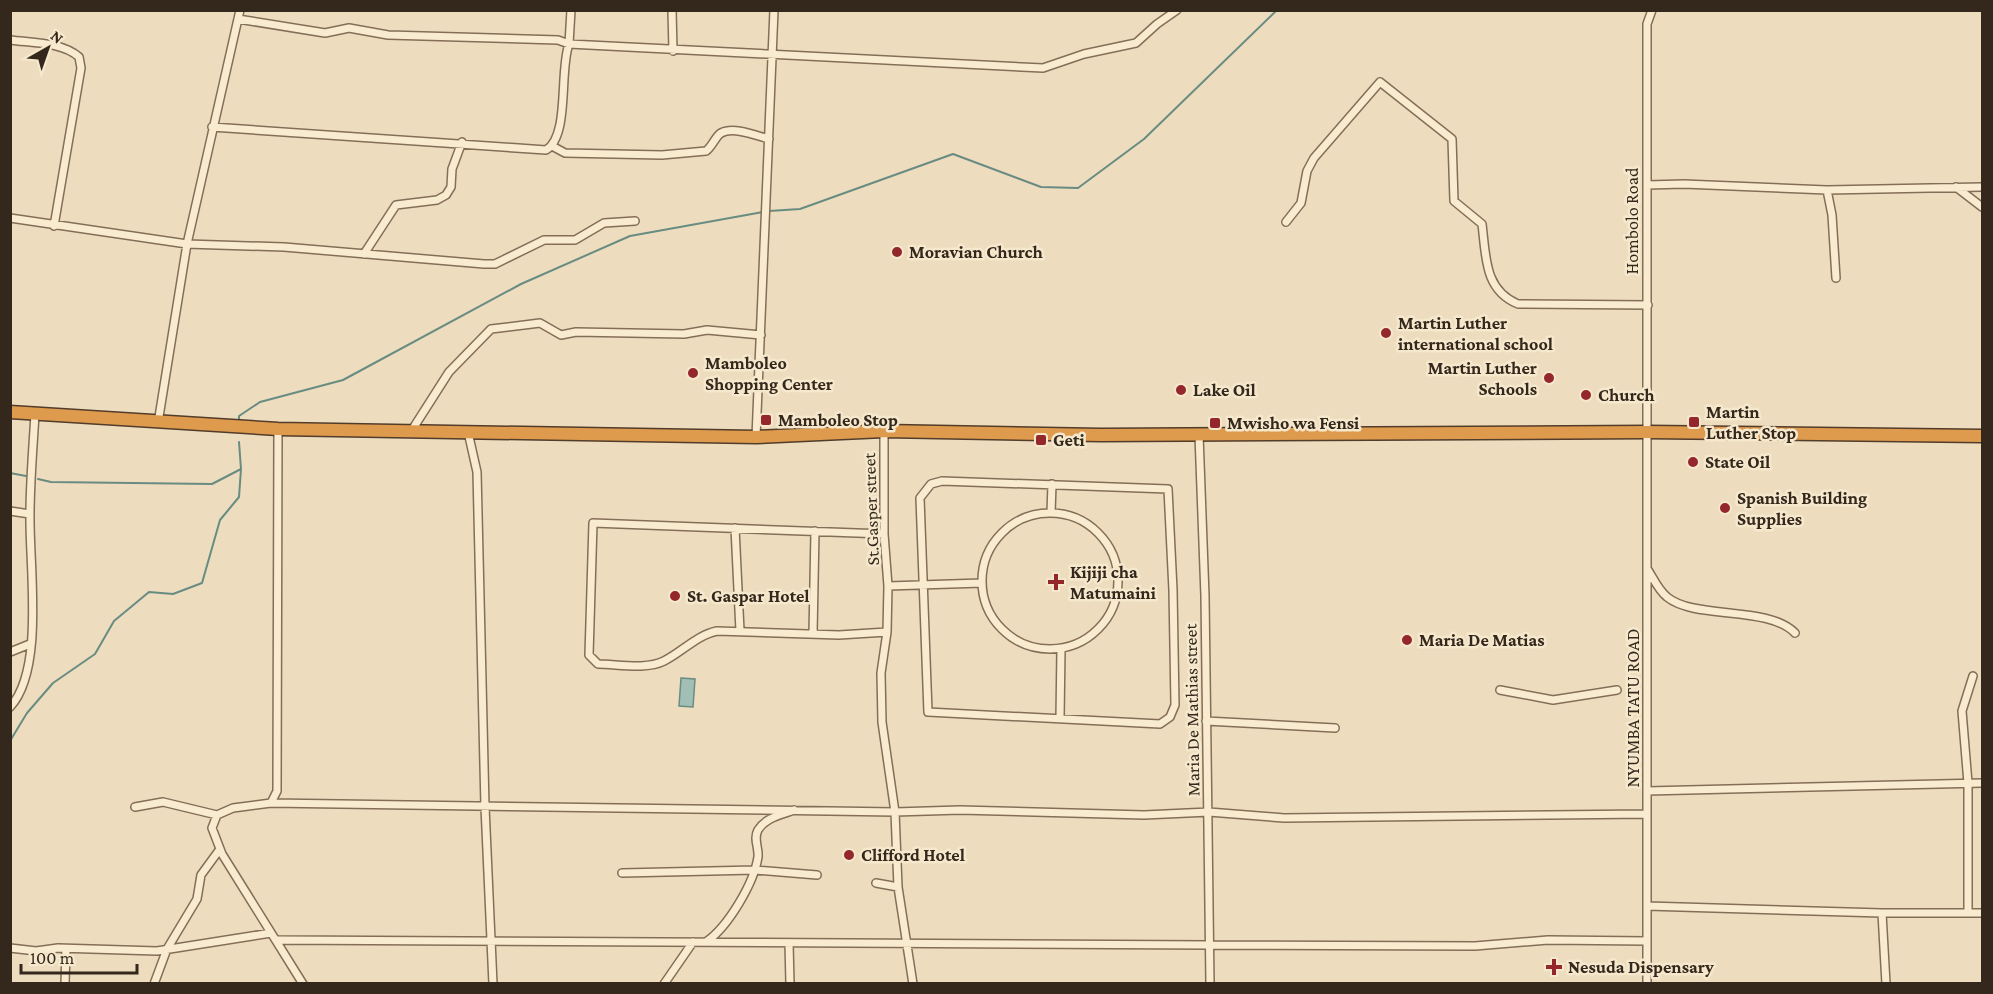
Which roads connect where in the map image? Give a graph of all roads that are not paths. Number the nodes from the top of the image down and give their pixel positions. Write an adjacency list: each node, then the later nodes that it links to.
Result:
1 (240, 10): 7 (street)
2 (571, 10): 9 (street)
3 (672, 10): 10 (street)
4 (774, 10): 11 (street)
5 (1177, 10): 11 (street)
6 (1652, 10): 16 (street, Hombolo Road)
7 (238, 19): 9 (street); 12 (street)
8 (10, 40): 24 (street)
9 (569, 44): 10 (street); 15 (street)
10 (673, 51): 11 (street)
11 (772, 56): 13 (street)
12 (212, 127): 14 (street); 25 (street)
13 (770, 139): 15 (street); 29 (street)
14 (462, 142): 15 (street); 26 (street)
15 (552, 146)
16 (1647, 185): 19 (street); 28 (street, Hombolo Road)
17 (1956, 187): 18 (street); 19 (street); 20 (street)
18 (1983, 187)
19 (1827, 190): 27 (street)
20 (1983, 207)
21 (10, 218): 24 (street)
22 (635, 221): 26 (street)
23 (1287, 222): 28 (street)
24 (54, 226): 25 (street)
25 (187, 244): 26 (street); 32 (street)
26 (364, 254)
27 (1836, 278)
28 (1648, 305): 37 (street, Hombolo Road)
29 (761, 335): 34 (street); 40 (street)
30 (10, 412): 31 (highway)
31 (35, 414): 32 (highway); 44 (street)
32 (158, 423): 33 (highway)
33 (278, 429): 34 (highway); 69 (street)
34 (412, 430): 36 (highway)
35 (884, 431): 38 (highway); 40 (highway); 47 (street, St.Gasper street)
36 (468, 432): 40 (highway); 71 (street)
37 (1648, 432): 38 (highway); 39 (highway); 48 (street, NYUMBA TATU ROAD)
38 (1199, 435): 64 (street, Maria De Mathias street)
39 (1983, 435)
40 (756, 438)
41 (1052, 484): 43 (street); 51 (street); 63 (street)
42 (10, 511): 44 (street)
43 (1051, 513): 49 (street); 57 (street)
44 (30, 514): 56 (street)
45 (735, 528): 46 (street); 52 (street); 52 (street)
46 (815, 531): 47 (street); 55 (street)
47 (884, 534): 50 (street, St.Gasper street)
48 (1648, 570): 54 (street); 68 (street, NYUMBA TATU ROAD)
49 (982, 583): 51 (street); 57 (street)
50 (888, 586): 51 (street); 53 (street, St.Gasper street)
51 (925, 586): 63 (street)
52 (740, 631): 55 (street)
53 (887, 632): 55 (street); 73 (street, St.Gasper street)
54 (1795, 633)
55 (813, 634)
56 (30, 644): 58 (street); 62 (street)
57 (1061, 649): 63 (street)
58 (10, 652)
59 (1972, 676): 66 (street)
60 (1500, 690): 61 (street)
61 (1617, 690)
62 (10, 708)
63 (1060, 718)
64 (1206, 721): 65 (street); 74 (street, Maria De Mathias street)
65 (1335, 728)
66 (1968, 783): 67 (street); 68 (street); 85 (street)
67 (1983, 783)
68 (1647, 791): 75 (street, NYUMBA TATU ROAD)
69 (271, 803): 71 (street); 76 (street)
70 (135, 807): 76 (street)
71 (485, 807): 72 (street); 89 (street)
72 (797, 809): 73 (street); 78 (street)
73 (895, 812): 74 (street); 82 (street, St.Gasper street)
74 (1209, 812): 75 (street); 95 (street, Maria De Mathias street)
75 (1647, 814): 83 (street, NYUMBA TATU ROAD)
76 (217, 815): 77 (street)
77 (220, 849): 87 (street); 98 (street)
78 (756, 870): 79 (street); 80 (street); 92 (street)
79 (622, 873)
80 (818, 875)
81 (876, 883): 82 (street)
82 (898, 887): 94 (street, St.Gasper street)
83 (1647, 906): 84 (street); 90 (street, NYUMBA TATU ROAD)
84 (1882, 913): 85 (street); 108 (street)
85 (1968, 913): 86 (street)
86 (1983, 913)
87 (271, 933): 88 (street); 98 (street)
88 (278, 940): 89 (street); 101 (street)
89 (490, 941): 91 (street); 102 (street)
90 (1647, 941): 95 (street); 107 (street, NYUMBA TATU ROAD)
91 (693, 942): 92 (street); 103 (street)
92 (706, 942): 93 (street)
93 (789, 943): 94 (street); 104 (street)
94 (908, 945): 95 (street); 105 (street, St.Gasper street)
95 (1210, 945): 106 (street, Maria De Mathias street)
96 (10, 948): 97 (street)
97 (66, 949): 98 (street); 99 (street)
98 (167, 949): 100 (street)
99 (65, 984)
100 (154, 984)
101 (303, 984)
102 (493, 984)
103 (664, 984)
104 (790, 984)
105 (913, 984)
106 (1210, 984)
107 (1647, 984)
108 (1886, 984)

